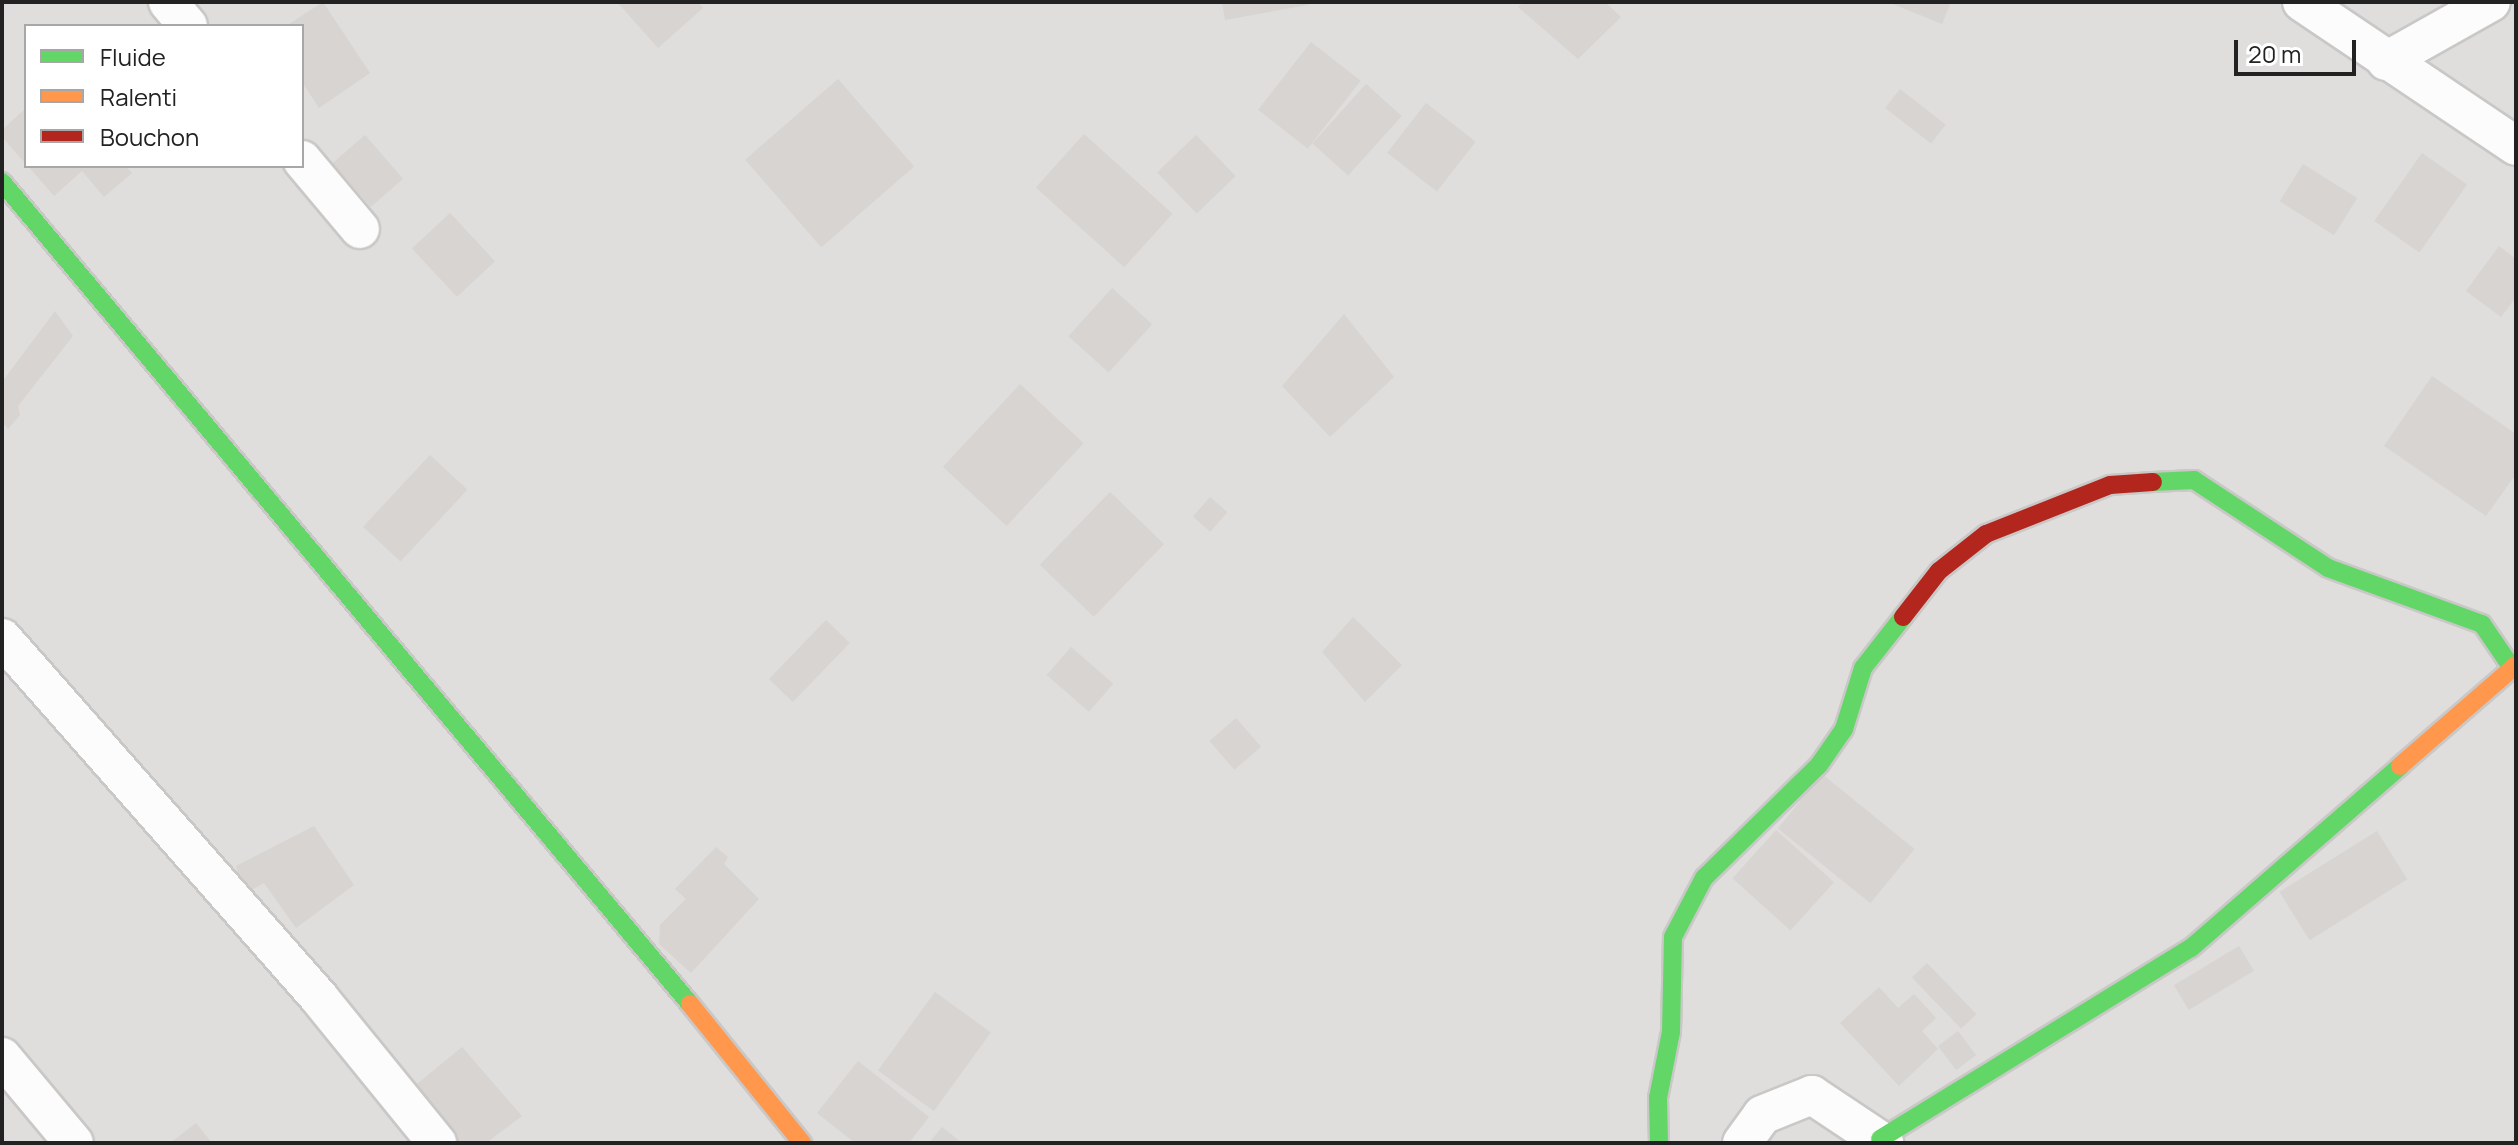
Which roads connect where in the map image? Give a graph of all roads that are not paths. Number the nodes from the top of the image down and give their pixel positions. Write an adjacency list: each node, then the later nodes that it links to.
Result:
1 (168, 2): 4 (street)
2 (2302, 2): 5 (street)
3 (2491, 2): 5 (street)
4 (186, 24)
5 (2386, 61): 6 (street)
6 (2516, 146)
7 (304, 162): 9 (street)
8 (2, 182): 16 (street)
9 (360, 229)
10 (2, 638): 15 (street)
11 (2514, 667): 13 (street); 17 (street)
12 (2, 1057): 14 (street)
13 (1882, 1141): 18 (street)
14 (74, 1143)
15 (437, 1143)
16 (802, 1143)
17 (1659, 1143)
18 (1742, 1143)

